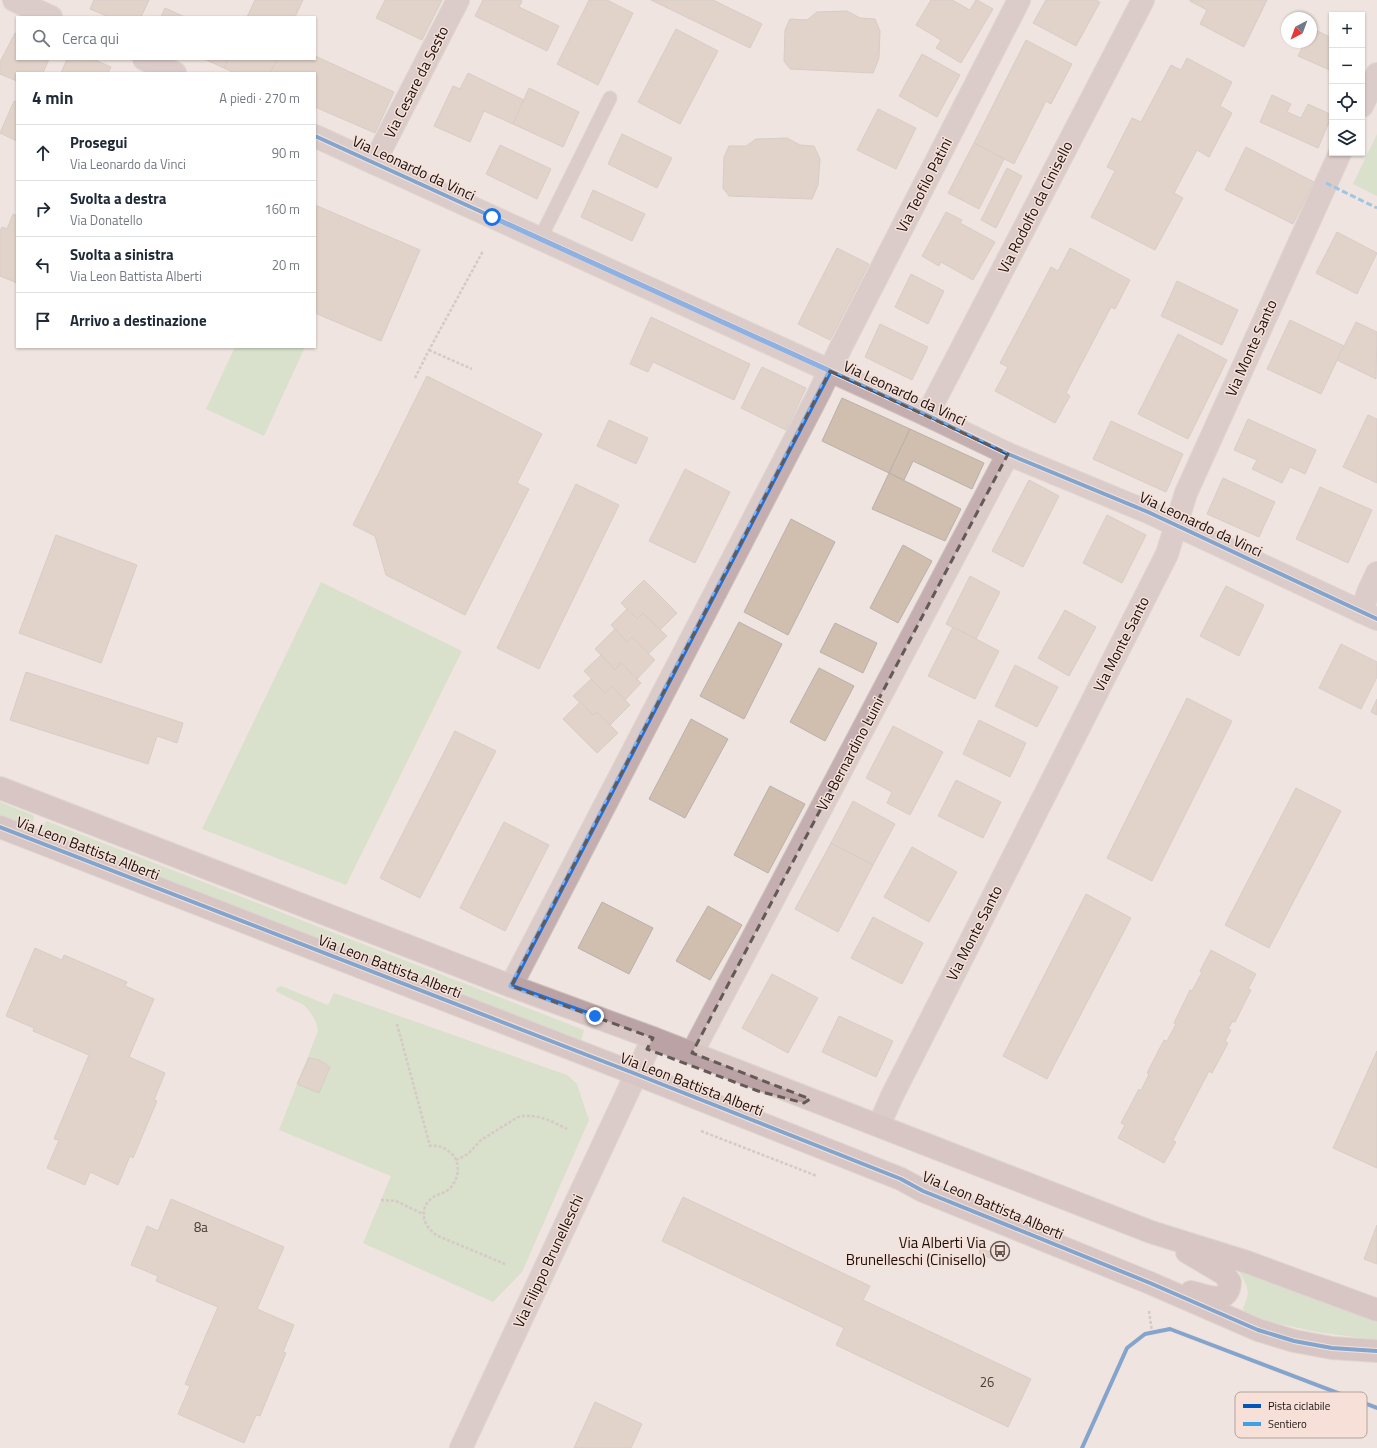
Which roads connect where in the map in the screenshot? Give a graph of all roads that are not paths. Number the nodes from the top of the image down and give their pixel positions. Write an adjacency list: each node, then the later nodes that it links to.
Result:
1 (14, 0): 5 (street)
2 (458, 0): 13 (street, Via Cesare da Sesto)
3 (1019, 0): 15 (street, Via Teofilo Patini)
4 (1143, 0): 16 (street, Via Rodolfo da Cinisello)
5 (49, 16)
6 (146, 60): 7 (street)
7 (173, 72)
8 (1377, 74): 10 (street)
9 (610, 98): 14 (lane)
10 (1365, 100)
11 (316, 136): 13 (street, Via Leonardo da Vinci)
12 (1339, 156): 18 (street, Via Monte Santo)
13 (374, 163): 14 (street, Via Leonardo da Vinci)
14 (540, 239): 15 (street, Via Leonardo da Vinci)
15 (830, 371): 16 (street, Via Leonardo da Vinci); 23 (street, Via Teofilo Patini)
16 (927, 415): 17 (street, Via Leonardo da Vinci)
17 (1008, 454): 18 (street, Via Leonardo da Vinci); 25 (street, Via Bernardino Luini)
18 (1176, 525): 20 (street, Via Leonardo da Vinci); 28 (street, Via Monte Santo)
19 (1377, 573): 20 (street)
20 (1369, 615)
21 (0, 788): 23 (street, Via Leon Battista Alberti)
22 (0, 827): 26 (street, Via Leon Battista Alberti)
23 (511, 986): 24 (street, Via Leon Battista Alberti)
24 (650, 1044): 25 (street, Via Leon Battista Alberti); 26 (street, Via Filippo Brunelleschi); 27 (street)
25 (692, 1054): 27 (street, Via Leon Battista Alberti)
26 (636, 1074): 30 (street, Via Leon Battista Alberti); 33 (street, Via Filippo Brunelleschi)
27 (810, 1099): 28 (street, Via Leon Battista Alberti)
28 (879, 1125): 29 (street, Via Leon Battista Alberti)
29 (1151, 1232): 30 (street); 31 (street, Via Leon Battista Alberti)
30 (1150, 1283): 32 (street, Via Leon Battista Alberti)
31 (1377, 1310)
32 (1377, 1351)
33 (461, 1448)

